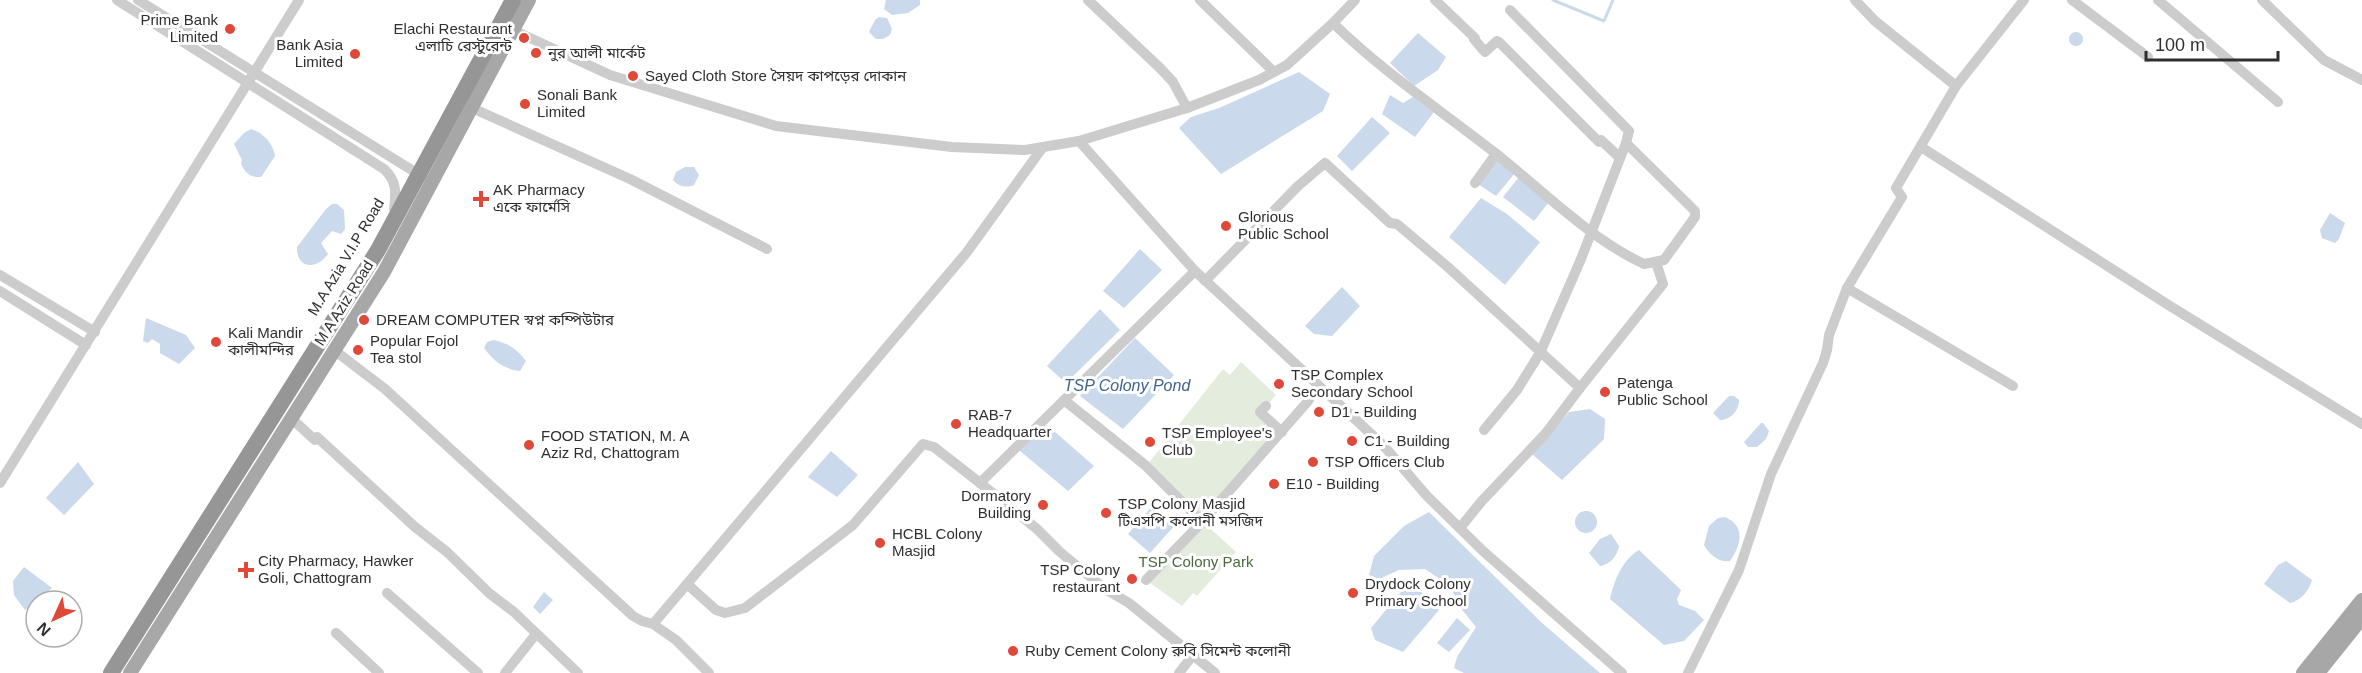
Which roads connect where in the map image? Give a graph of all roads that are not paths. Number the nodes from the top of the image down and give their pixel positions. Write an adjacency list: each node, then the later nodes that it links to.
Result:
1 (117, 0): 22 (street)
2 (138, 0): 22 (street)
3 (299, 0): 22 (street)
4 (504, 0): 34 (main road, M.A Azia V.I.P Road)
5 (513, 0): 73 (highway)
6 (524, 0): 74 (highway)
7 (529, 0): 19 (main road, M A Aziz Road)
8 (1088, 0): 27 (street)
9 (1200, 0): 21 (street)
10 (1355, 0): 18 (street)
11 (1435, 0): 33 (street)
12 (1855, 0): 24 (street)
13 (2024, 0): 24 (street)
14 (2072, 0): 20 (street)
15 (2158, 0): 25 (street)
16 (2262, 0): 23 (street)
17 (1510, 10): 29 (street)
18 (1333, 23): 21 (street); 32 (street)
19 (513, 30): 26 (main road, M A Aziz Road); 30 (street)
20 (2148, 57)
21 (1274, 72): 27 (street)
22 (251, 78): 34 (street); 37 (street); 46 (street)
23 (2362, 81)
24 (1956, 86): 31 (street)
25 (2278, 102)
26 (472, 108): 35 (main road, M A Aziz Road); 39 (street)
27 (1187, 108): 28 (street)
28 (1079, 141): 30 (street); 41 (street)
29 (1626, 143): 33 (street); 40 (street)
30 (1043, 147): 64 (street)
31 (1921, 147): 44 (street); 56 (street)
32 (1496, 154): 36 (street); 38 (street)
33 (1620, 158): 38 (street)
34 (413, 171): 35 (street); 37 (main road, M.A Azia V.I.P Road)
35 (432, 182): 48 (main road, M A Aziz Road)
36 (1474, 183)
37 (394, 209): 72 (main road, M.A Azia V.I.P Road)
38 (1592, 231): 40 (street); 49 (street)
39 (767, 249)
40 (1656, 262): 51 (street)
41 (1195, 271): 43 (street); 52 (street)
42 (0, 275): 46 (street)
43 (1206, 281): 49 (street); 62 (street)
44 (1847, 288): 50 (street); 84 (street)
45 (0, 291): 47 (street)
46 (95, 332): 47 (street)
47 (86, 345): 59 (street)
48 (334, 351): 55 (main road, M A Aziz Road); 68 (street)
49 (1540, 353): 51 (street); 57 (street)
50 (2013, 386)
51 (1580, 388): 62 (street)
52 (1064, 399): 60 (street); 61 (street)
53 (1309, 400): 58 (street)
54 (1266, 406): 58 (street)
55 (292, 419): 70 (street); 75 (main road, M A Aziz Road)
56 (2362, 424)
57 (1484, 430)
58 (1282, 432): 61 (street)
59 (0, 483)
60 (980, 483): 64 (street); 71 (street)
61 (1202, 522): 63 (street)
62 (1460, 528): 83 (street)
63 (1146, 580)
64 (687, 584): 68 (street)
65 (387, 593): 77 (street)
66 (2362, 600): 85 (main road)
67 (2362, 618): 86 (main road)
68 (653, 624): 80 (street)
69 (336, 633): 76 (street)
70 (536, 634): 78 (street); 79 (street)
71 (1193, 655): 81 (street); 82 (street)
72 (104, 673)
73 (111, 673)
74 (123, 673)
75 (130, 673)
76 (379, 673)
77 (478, 673)
78 (505, 673)
79 (578, 673)
80 (709, 673)
81 (1179, 673)
82 (1215, 673)
83 (1622, 673)
84 (1688, 673)
85 (2303, 673)
86 (2318, 673)

